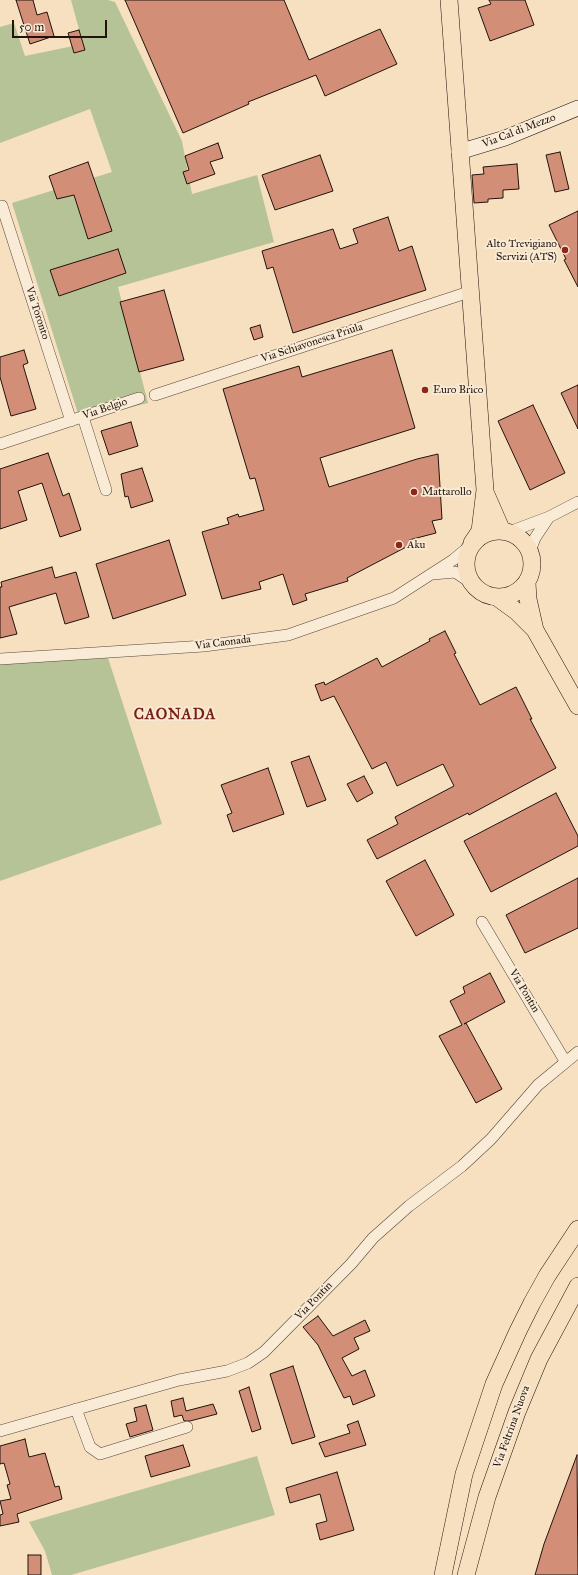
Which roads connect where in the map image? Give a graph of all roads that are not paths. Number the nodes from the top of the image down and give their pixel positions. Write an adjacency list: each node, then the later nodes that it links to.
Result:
1 (449, 0): 3 (main road)
2 (578, 108): 3 (street, Via Cal di Mezzo)
3 (459, 152): 5 (main road)
4 (1, 206): 9 (street, Via Toronto)
5 (469, 292): 6 (street, Via Schiavonesca Priula); 12 (main road)
6 (155, 395)
7 (139, 398): 8 (street, Via Belgio)
8 (83, 417): 9 (street, Via Belgio); 11 (street)
9 (72, 421): 10 (street, Via Belgio)
10 (0, 444)
11 (106, 490)
12 (484, 490): 15 (main road); 16 (main road)
13 (578, 502): 14 (street)
14 (549, 517): 15 (street); 17 (street)
15 (506, 531): 16 (main road); 17 (main road)
16 (472, 544): 18 (street, Via Caonada); 19 (main road)
17 (530, 551): 20 (main road)
18 (432, 574): 19 (street, Via Caonada); 23 (street, Via Caonada)
19 (470, 582): 21 (main road)
20 (527, 583): 21 (main road); 22 (main road)
21 (498, 598): 22 (main road)
22 (535, 630): 24 (main road)
23 (0, 659)
24 (578, 706)
25 (482, 922): 27 (street, Via Pontin)
26 (578, 1052): 27 (street, Via Pontin)
27 (565, 1061): 30 (street, Via Pontin)
28 (578, 1229): 33 (main road)
29 (578, 1286): 34 (main road, Via Feltrina Nuova)
30 (76, 1409): 31 (street); 32 (street, Via Pontin)
31 (188, 1427)
32 (0, 1431)
33 (443, 1575)
34 (466, 1575)

